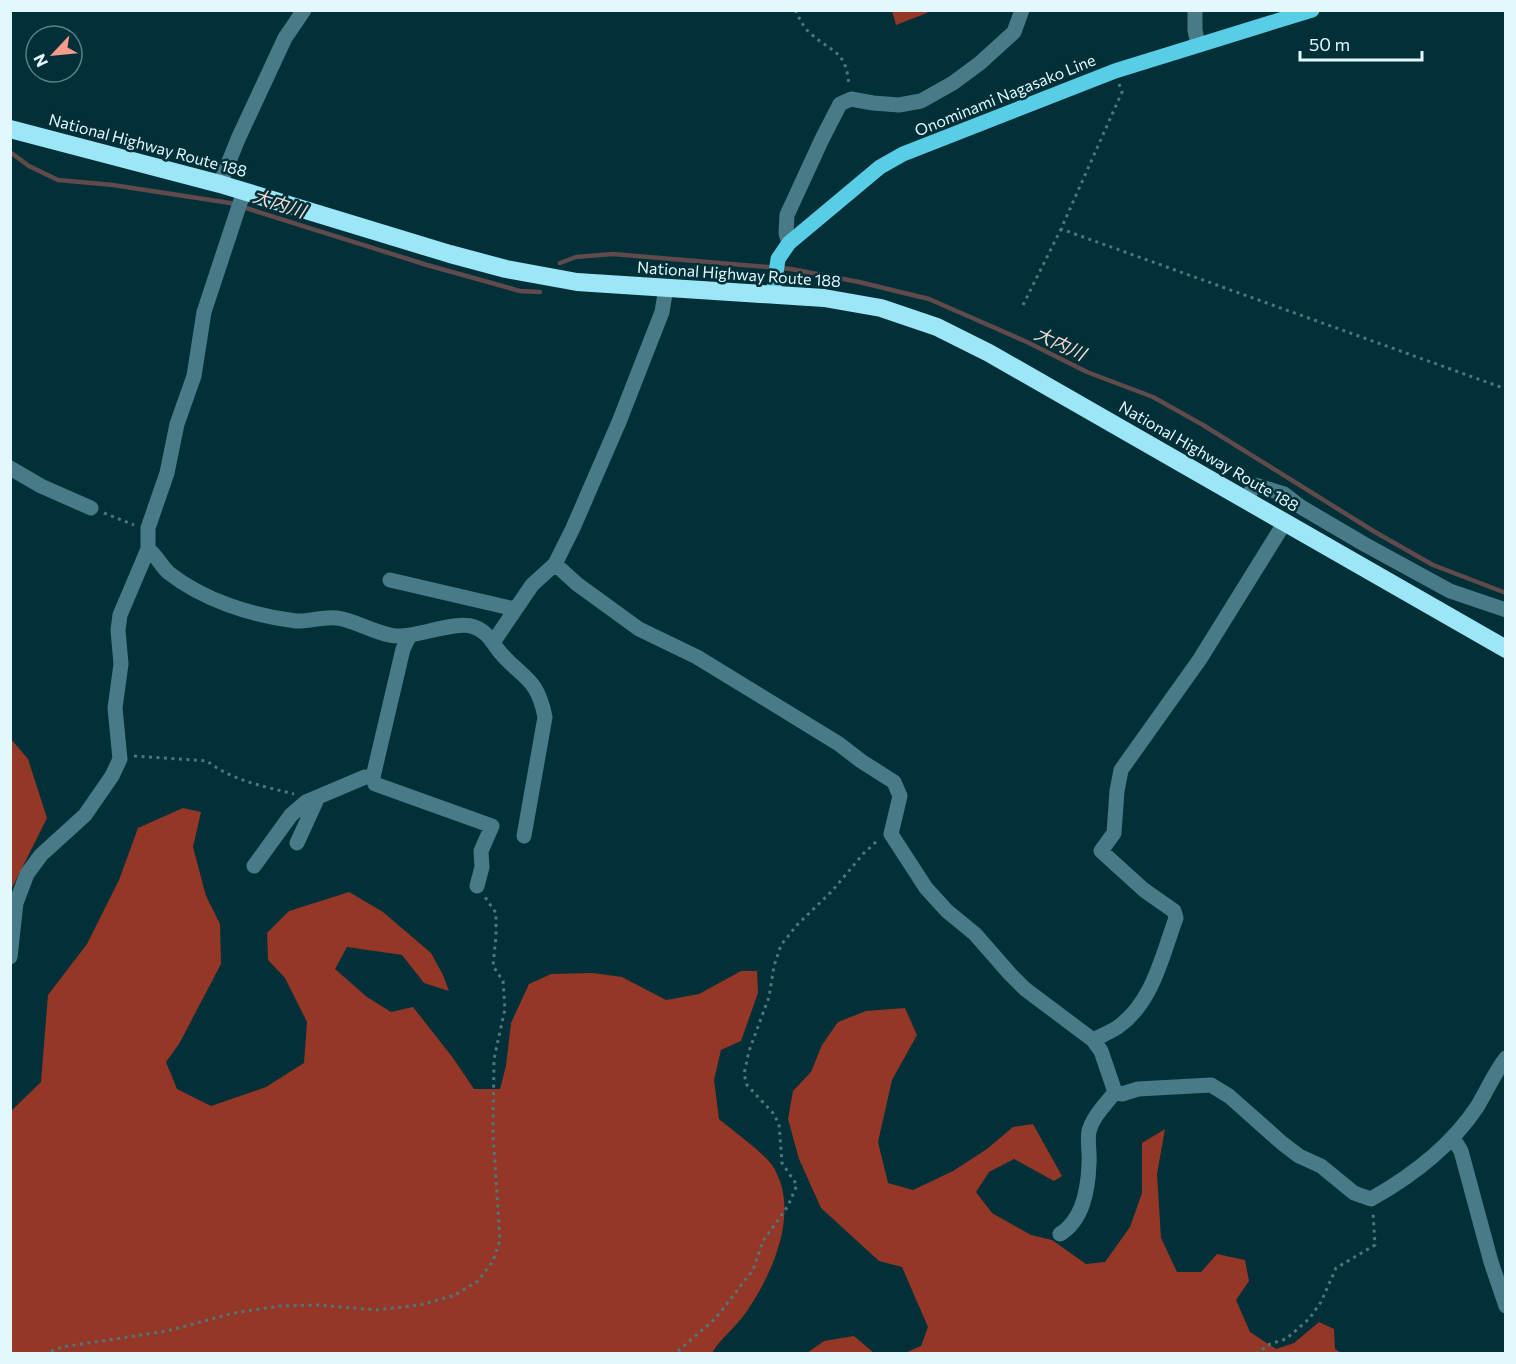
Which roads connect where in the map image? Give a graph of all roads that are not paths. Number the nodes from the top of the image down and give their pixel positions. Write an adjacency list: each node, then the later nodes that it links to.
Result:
1 (304, 10): 7 (street)
2 (1022, 10): 9 (street)
3 (1195, 10): 5 (street)
4 (1312, 10): 5 (main road, Onominami Nagasako Line)
5 (1198, 45): 9 (main road, Onominami Nagasako Line)
6 (10, 129): 7 (highway, National Highway Route 188)
7 (220, 184): 8 (highway, National Highway Route 188)
8 (244, 191): 11 (highway, National Highway Route 188); 16 (street)
9 (789, 243): 10 (main road, Onominami Nagasako Line)
10 (774, 287): 11 (highway, National Highway Route 188); 13 (highway, National Highway Route 188)
11 (666, 288): 17 (street)
12 (10, 468): 14 (street)
13 (1246, 500): 15 (highway, National Highway Route 188); 20 (street)
14 (90, 508)
15 (1285, 522): 23 (highway, National Highway Route 188); 31 (street)
16 (148, 549): 21 (street); 30 (street)
17 (555, 564): 19 (street); 31 (street)
18 (390, 580): 19 (street)
19 (515, 609): 22 (street)
20 (1506, 610)
21 (410, 635): 22 (street); 24 (street)
22 (494, 641): 26 (street)
23 (1506, 649)
24 (373, 777): 25 (street); 29 (street)
25 (318, 797): 27 (street); 28 (street)
26 (524, 836)
27 (297, 843)
28 (254, 866)
29 (477, 886)
30 (10, 957)
31 (1093, 1040): 33 (street)
32 (1506, 1058): 34 (street)
33 (1115, 1092): 34 (street); 35 (street)
34 (1453, 1138): 36 (street)
35 (1060, 1234)
36 (1506, 1306)

